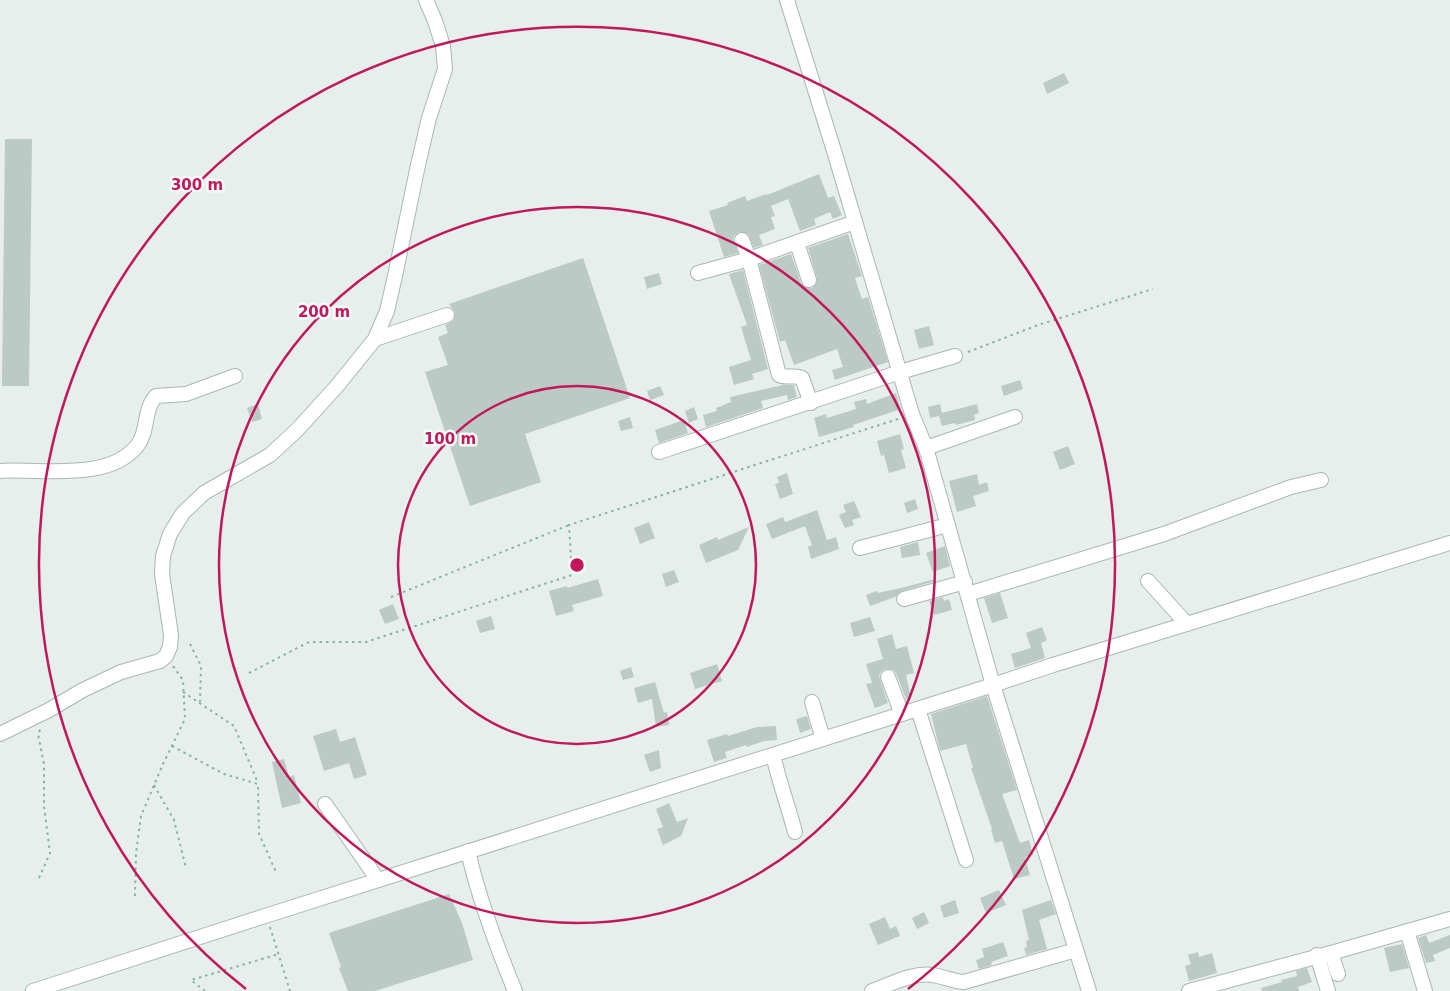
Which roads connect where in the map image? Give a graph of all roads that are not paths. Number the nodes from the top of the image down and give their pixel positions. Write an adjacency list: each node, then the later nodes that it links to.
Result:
1 (426, 0): 10 (street)
2 (787, 0): 3 (street)
3 (855, 222): 5 (street); 12 (street)
4 (742, 240): 6 (street)
5 (797, 243): 6 (street); 8 (street)
6 (749, 260): 7 (street); 14 (street)
7 (698, 273)
8 (809, 280)
9 (447, 315): 10 (street)
10 (375, 339): 32 (street)
11 (955, 356): 12 (street)
12 (900, 372): 14 (street); 16 (street)
13 (235, 376): 18 (street)
14 (811, 402): 17 (street)
15 (1016, 417): 16 (street)
16 (926, 448): 20 (street)
17 (659, 452)
18 (0, 471)
19 (1321, 480): 24 (street)
20 (948, 524): 22 (street); 24 (street)
21 (1450, 543): 26 (street)
22 (860, 548)
23 (1148, 581): 26 (street)
24 (967, 588): 25 (street); 28 (street)
25 (904, 599)
26 (1187, 624): 28 (street)
27 (888, 677): 31 (street)
28 (993, 686): 30 (street); 42 (street)
29 (812, 702): 33 (street)
30 (918, 709): 31 (street); 38 (street)
31 (902, 714): 33 (street)
32 (0, 734)
33 (823, 738): 34 (street)
34 (773, 755): 36 (street); 37 (street)
35 (325, 804): 39 (street)
36 (795, 832)
37 (468, 851): 39 (street); 47 (street)
38 (966, 860)
39 (378, 880): 46 (street)
40 (1450, 919): 41 (street)
41 (1407, 931): 43 (street); 52 (street)
42 (1076, 950): 48 (street); 49 (street)
43 (1324, 954): 44 (street); 45 (street); 51 (street)
44 (1338, 974)
45 (1237, 985): 50 (street)
46 (33, 991)
47 (515, 991)
48 (872, 991)
49 (1089, 991)
50 (1189, 991)
51 (1328, 991)
52 (1425, 991)

